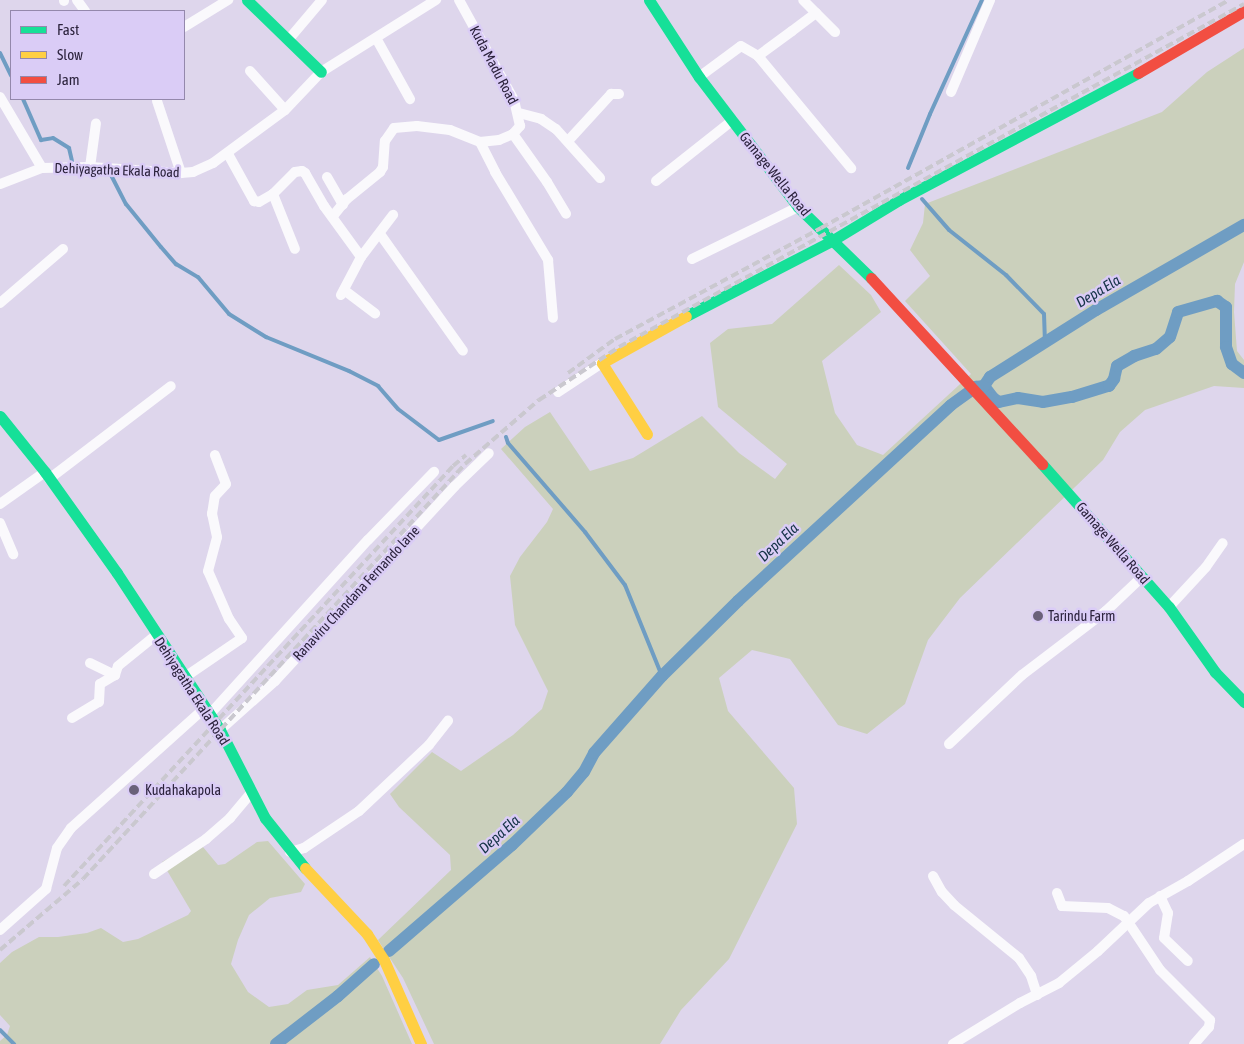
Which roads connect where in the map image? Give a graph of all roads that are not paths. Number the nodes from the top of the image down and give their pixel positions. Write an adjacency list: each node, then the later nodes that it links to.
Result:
1 (76, 0): 11 (street)
2 (228, 0): 14 (street)
3 (247, 0): 17 (street)
4 (322, 0): 17 (street)
5 (436, 0): 10 (street, Dehiyagatha Ekala Road)
6 (459, 0): 28 (street, Kuda Madu Road)
7 (649, 0): 21 (street, Gamage Wella Road)
8 (803, 0): 13 (street)
9 (990, 0): 22 (street)
10 (421, 4): 16 (street, Dehiyagatha Ekala Road)
11 (84, 10)
12 (1244, 11): 50 (street)
13 (816, 13): 15 (street); 18 (street)
14 (185, 26)
15 (835, 32)
16 (376, 38): 20 (street, Dehiyagatha Ekala Road); 25 (street)
17 (289, 40): 20 (street)
18 (758, 56): 21 (street); 37 (street)
19 (250, 71): 27 (street)
20 (321, 72): 27 (street, Dehiyagatha Ekala Road)
21 (699, 77): 29 (street, Gamage Wella Road)
22 (951, 92)
23 (619, 94): 32 (street)
24 (0, 97): 36 (street)
25 (410, 99)
26 (157, 101): 38 (street)
27 (285, 110): 34 (street, Dehiyagatha Ekala Road)
28 (519, 113): 31 (street, Kuda Madu Road); 32 (street)
29 (733, 120): 41 (street); 45 (street, Gamage Wella Road)
30 (96, 123): 35 (street)
31 (513, 134): 33 (street); 46 (street)
32 (568, 141): 40 (street)
33 (480, 142): 44 (street); 57 (street)
34 (228, 154): 38 (street, Dehiyagatha Ekala Road); 43 (street)
35 (90, 167): 36 (street, Dehiyagatha Ekala Road); 38 (street, Dehiyagatha Ekala Road)
36 (42, 168): 42 (street, Dehiyagatha Ekala Road)
37 (851, 168)
38 (181, 173)
39 (327, 177): 44 (street)
40 (600, 178)
41 (656, 181)
42 (0, 184)
43 (273, 194): 48 (street); 52 (street)
44 (343, 204): 48 (street)
45 (798, 207): 50 (street, Gamage Wella Road); 54 (street)
46 (566, 214)
47 (393, 215): 49 (street)
48 (333, 216): 53 (street)
49 (380, 234): 53 (street); 58 (street)
50 (833, 240): 59 (street); 72 (street, Gamage Wella Road)
51 (63, 249): 55 (street)
52 (295, 250)
53 (361, 257): 56 (street)
54 (692, 259)
55 (0, 303)
56 (375, 313)
57 (554, 318)
58 (463, 351)
59 (602, 363): 61 (street); 63 (street)
60 (171, 386): 67 (street)
61 (558, 392)
62 (0, 416): 67 (street, Dehiyagatha Ekala Road)
63 (647, 434)
64 (489, 453): 82 (street, Ranaviru Chandana Fernando lane)
65 (215, 455): 77 (street)
66 (434, 472): 79 (street)
67 (47, 476): 68 (street); 74 (street, Dehiyagatha Ekala Road)
68 (0, 504)
69 (0, 523): 71 (street)
70 (1223, 543): 73 (street)
71 (13, 554)
72 (1142, 577): 73 (street, Gamage Wella Road); 83 (street)
73 (1169, 607): 78 (street, Gamage Wella Road)
74 (156, 635): 76 (street); 77 (street, Dehiyagatha Ekala Road)
75 (90, 663): 76 (street)
76 (115, 675): 80 (street)
77 (184, 677): 79 (street, Dehiyagatha Ekala Road)
78 (1244, 702)
79 (208, 711): 82 (street, Dehiyagatha Ekala Road); 92 (street)
80 (72, 718)
81 (448, 721): 86 (street)
82 (220, 730): 84 (street, Dehiyagatha Ekala Road)
83 (949, 744)
84 (251, 793): 86 (street, Dehiyagatha Ekala Road); 87 (street)
85 (1244, 844): 90 (street)
86 (290, 852): 96 (street, Dehiyagatha Ekala Road)
87 (154, 874)
88 (934, 876): 94 (street)
89 (1057, 894): 91 (street)
90 (1160, 896): 91 (street); 93 (street)
91 (1129, 922): 94 (street); 97 (street)
92 (0, 930)
93 (1188, 960)
94 (1036, 995): 95 (street)
95 (959, 1043)
96 (421, 1044)
97 (1194, 1044)

